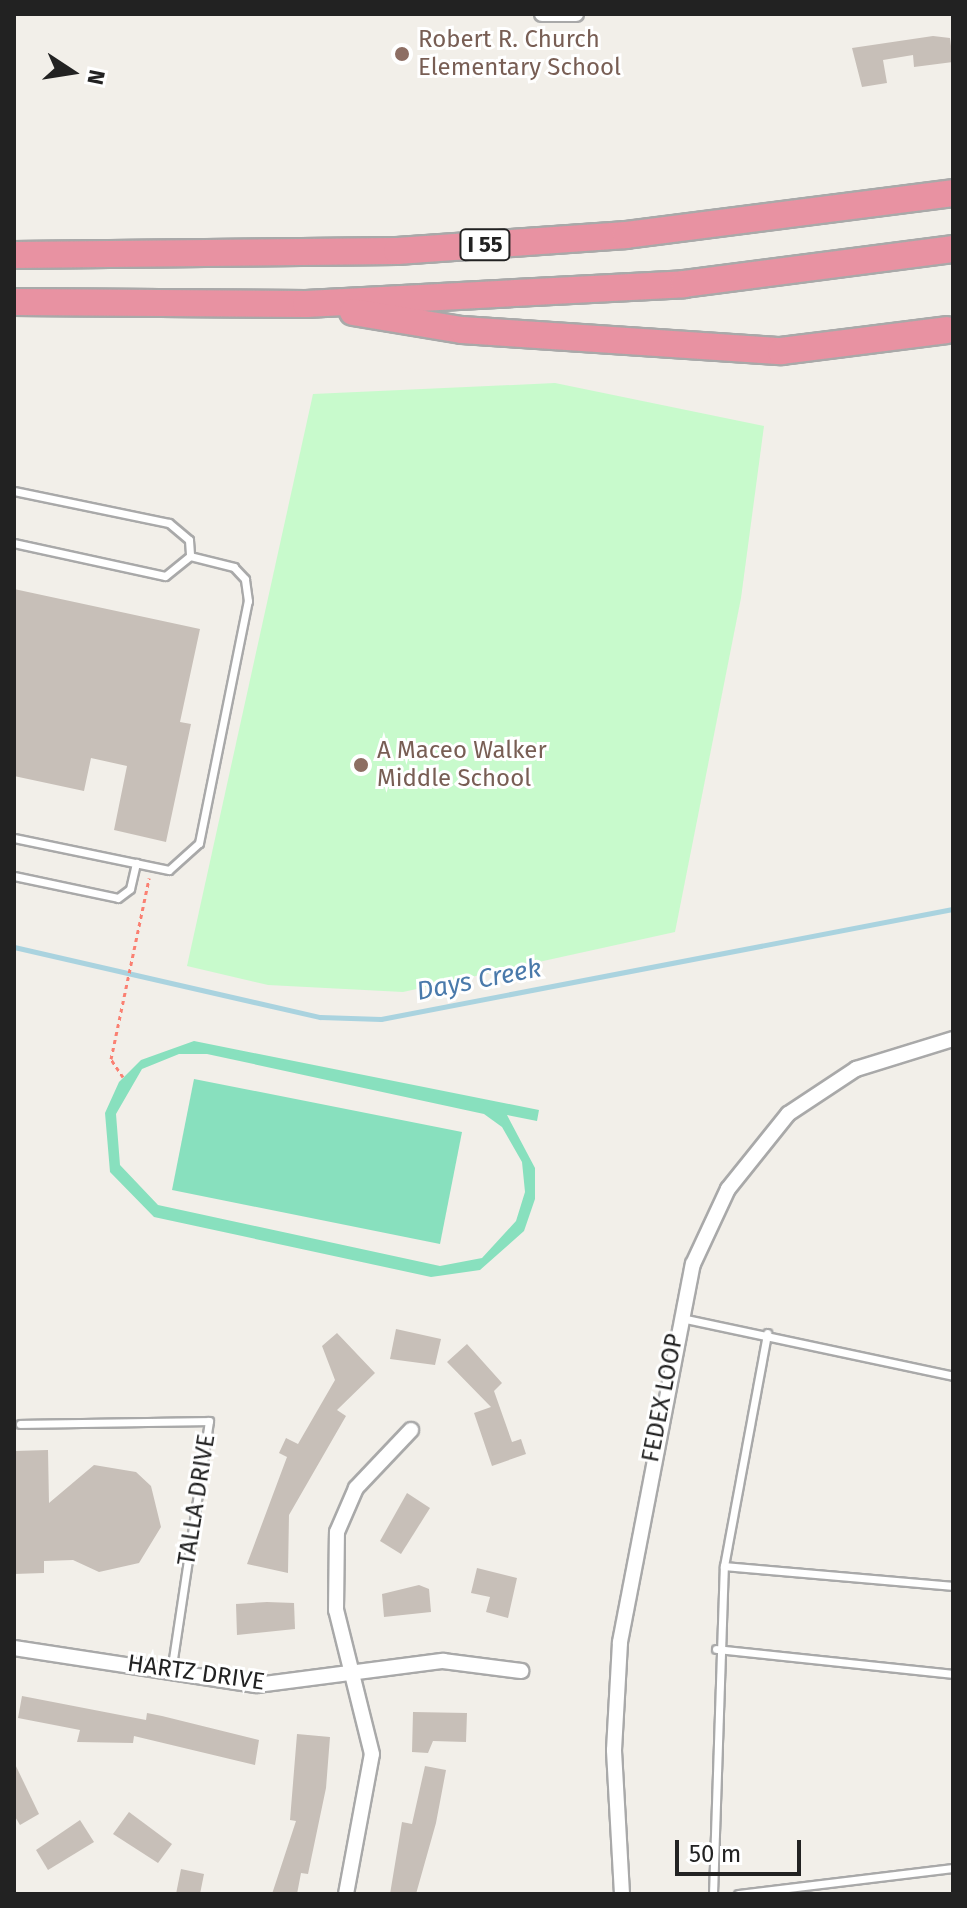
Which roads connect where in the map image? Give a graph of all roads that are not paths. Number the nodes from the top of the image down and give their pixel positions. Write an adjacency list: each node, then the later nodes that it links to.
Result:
1 (542, 14): 2 (street)
2 (576, 14)
3 (953, 193): 5 (highway, I 55)
4 (953, 249): 7 (highway, I 55)
5 (14, 255)
6 (14, 302): 7 (highway, I 55)
7 (306, 304): 8 (highway)
8 (950, 330)
9 (14, 491): 11 (lane)
10 (14, 543): 11 (lane)
11 (190, 556): 13 (lane)
12 (14, 838): 13 (lane)
13 (136, 863): 14 (lane)
14 (14, 876)
15 (953, 1039): 16 (street, FEDEX LOOP)
16 (679, 1318): 17 (lane); 31 (street, FEDEX LOOP)
17 (767, 1333): 18 (lane); 21 (lane)
18 (953, 1376)
19 (20, 1424): 26 (lane, TALLA DRIVE)
20 (411, 1430): 27 (street)
21 (724, 1566): 22 (lane); 24 (lane)
22 (953, 1586)
23 (14, 1648): 26 (street, HARTZ DRIVE)
24 (716, 1649): 28 (lane); 32 (lane)
25 (521, 1671): 27 (street, HARTZ DRIVE)
26 (171, 1673): 27 (street, HARTZ DRIVE)
27 (351, 1674): 30 (street)
28 (953, 1674)
29 (953, 1868): 33 (lane)
30 (346, 1894)
31 (622, 1894)
32 (713, 1894)
33 (738, 1894)

